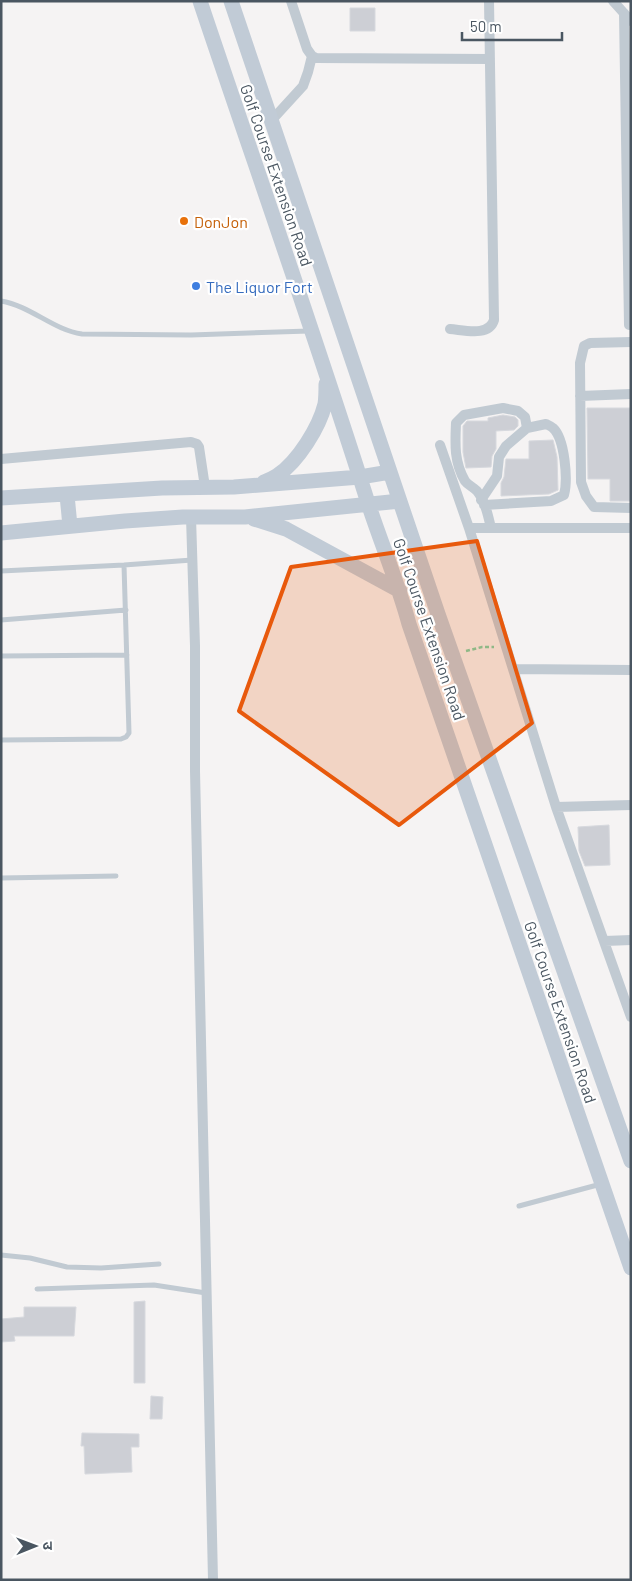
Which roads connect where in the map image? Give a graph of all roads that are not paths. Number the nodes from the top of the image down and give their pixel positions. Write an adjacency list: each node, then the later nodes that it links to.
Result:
1 (200, 1): 14 (main road, Golf Course Extension Road)
2 (230, 1): 9 (main road, Golf Course Extension Road)
3 (291, 1): 7 (street)
4 (489, 1): 8 (street)
5 (613, 1): 6 (street)
6 (627, 17): 10 (street)
7 (312, 56): 8 (street); 9 (street)
8 (490, 59): 13 (street)
9 (271, 121): 22 (main road, Golf Course Extension Road)
10 (630, 295): 12 (street)
11 (1, 302): 14 (lane)
12 (629, 324)
13 (450, 329)
14 (312, 331): 16 (main road, Golf Course Extension Road)
15 (631, 342): 18 (street)
16 (327, 375): 23 (main road, Golf Course Extension Road); 24 (main road)
17 (631, 394): 18 (street)
18 (580, 396): 31 (street)
19 (527, 428): 29 (street); 29 (street); 29 (street)
20 (440, 445): 35 (street)
21 (1, 458): 25 (street)
22 (390, 472): 23 (main road); 28 (main road, Golf Course Extension Road)
23 (360, 477): 24 (main road); 30 (main road, Golf Course Extension Road)
24 (255, 485): 25 (main road)
25 (205, 487): 26 (main road)
26 (68, 495): 27 (main road); 34 (main road)
27 (1, 498)
28 (400, 501): 30 (main road); 57 (main road, Golf Course Extension Road)
29 (483, 503): 36 (street)
30 (368, 504): 33 (main road); 42 (main road, Golf Course Extension Road)
31 (631, 508)
32 (191, 517): 33 (main road); 34 (main road); 39 (street)
33 (245, 517): 42 (main road)
34 (70, 526): 38 (main road)
35 (469, 528): 36 (street); 47 (street)
36 (490, 528): 37 (street)
37 (631, 528)
38 (1, 533)
39 (192, 560): 40 (lane); 64 (street)
40 (124, 565): 41 (lane); 43 (lane)
41 (1, 571)
42 (400, 591): 58 (main road, Golf Course Extension Road)
43 (126, 610): 44 (lane); 45 (lane)
44 (1, 620)
45 (127, 655): 46 (lane); 49 (lane)
46 (1, 656)
47 (512, 669): 48 (street); 51 (street)
48 (631, 670)
49 (1, 740)
50 (631, 805): 51 (street)
51 (556, 807): 55 (street)
52 (116, 876): 53 (lane)
53 (1, 878)
54 (631, 940): 55 (street)
55 (605, 941): 56 (street)
56 (631, 1017)
57 (631, 1161)
58 (602, 1184): 59 (lane); 62 (main road, Golf Course Extension Road)
59 (519, 1206)
60 (1, 1255): 61 (lane)
61 (159, 1264)
62 (631, 1268)
63 (37, 1289): 64 (lane)
64 (206, 1293): 65 (street)
65 (213, 1580)

